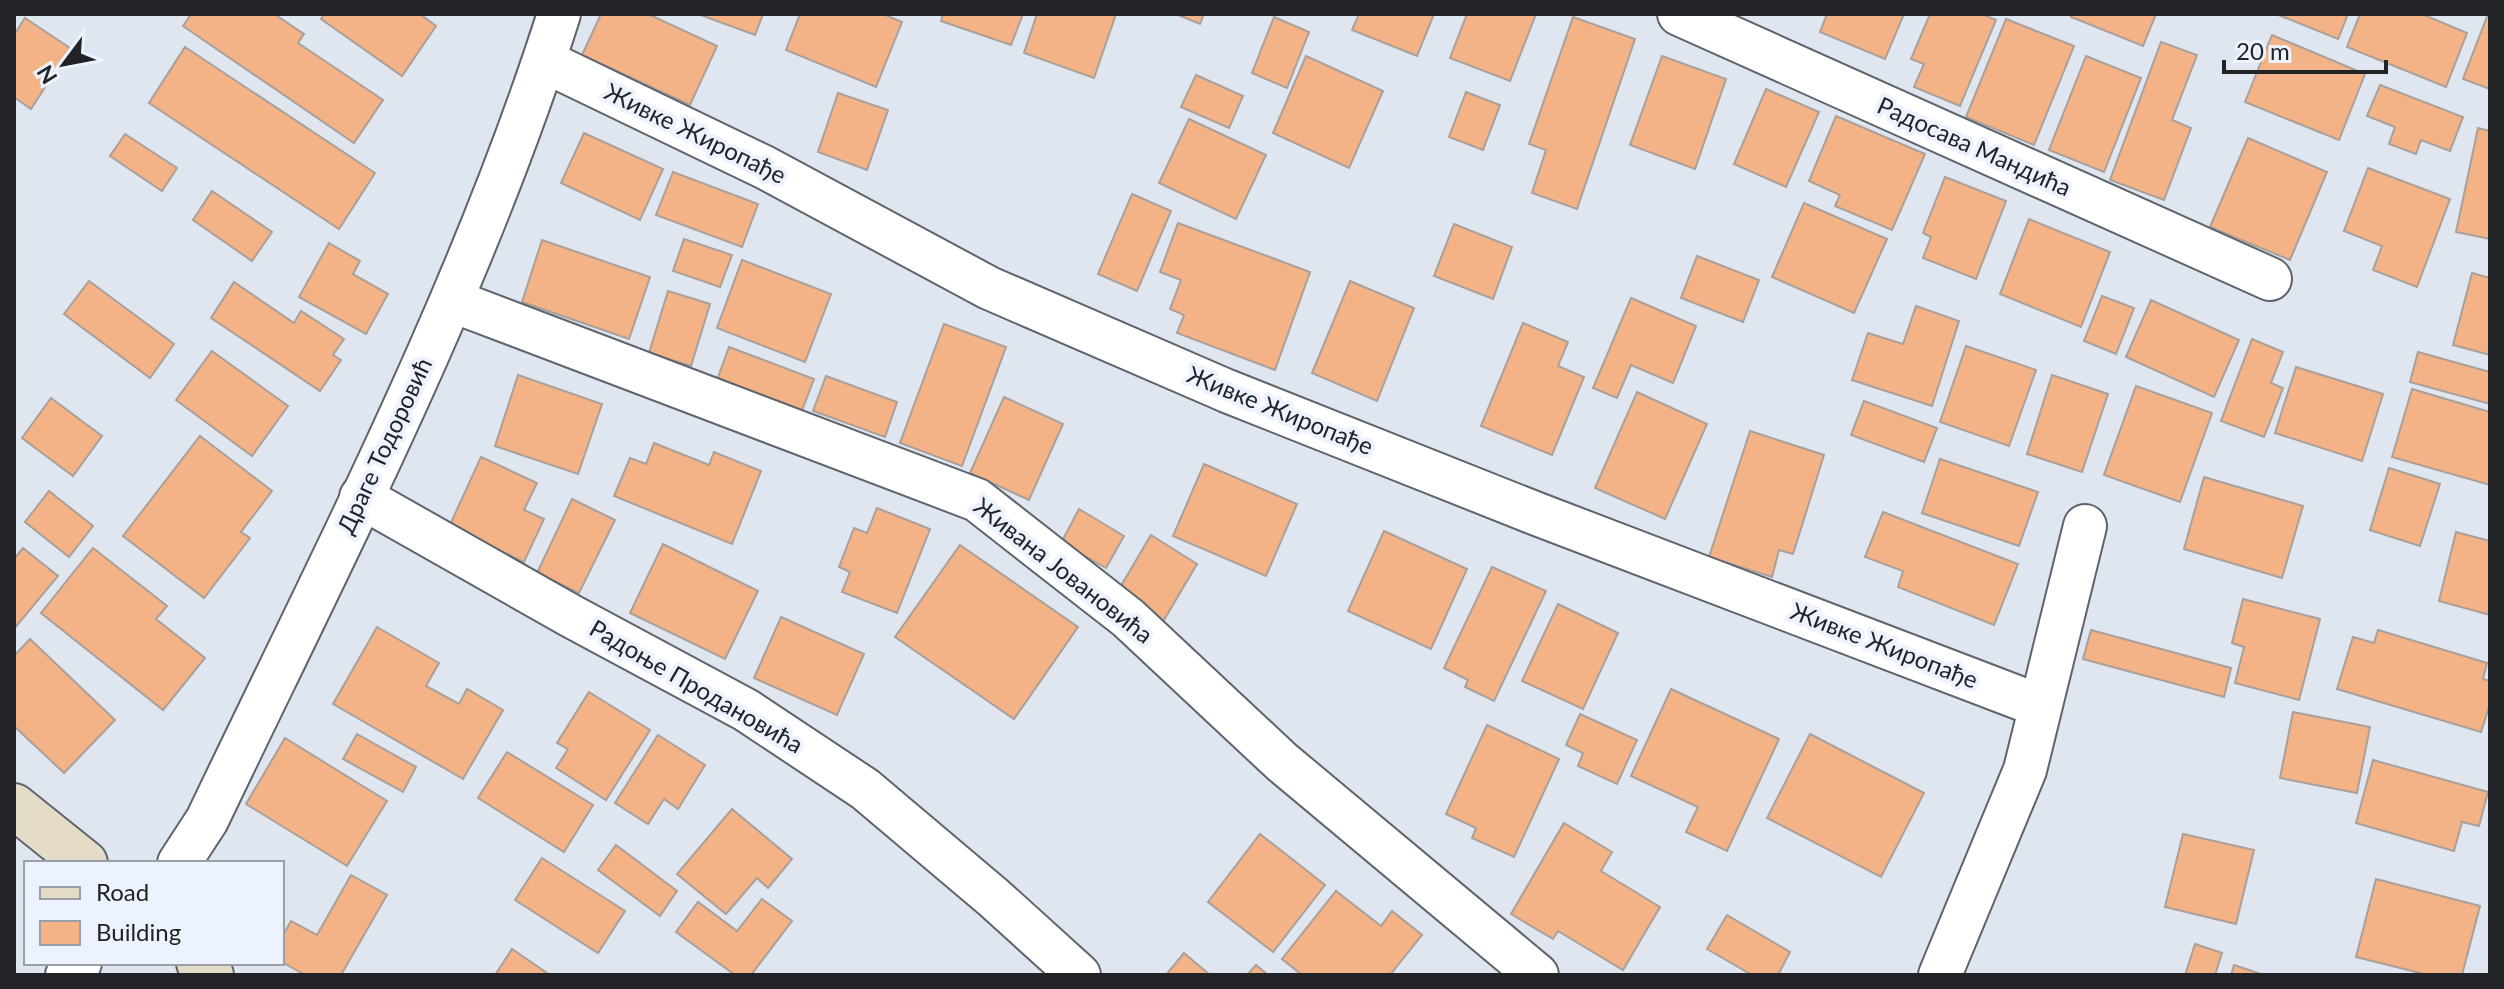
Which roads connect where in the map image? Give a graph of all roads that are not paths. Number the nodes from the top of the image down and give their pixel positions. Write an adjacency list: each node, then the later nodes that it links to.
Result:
1 (559, 14): 3 (street, Драге Тодоровић)
2 (1679, 14): 4 (street, Радосава Мандића)
3 (544, 61): 5 (street, Драге Тодоровић); 8 (street, Живке Жиропађе)
4 (2270, 279)
5 (453, 301): 6 (street, Драге Тодоровић); 13 (street, Живана Јовановића)
6 (361, 497): 11 (street, Драге Тодоровић); 12 (street, Радоње Продановића)
7 (2085, 526): 8 (street)
8 (2040, 706): 14 (street)
9 (14, 806): 10 (street)
10 (83, 861)
11 (180, 861)
12 (1079, 975)
13 (1537, 975)
14 (1940, 975)

